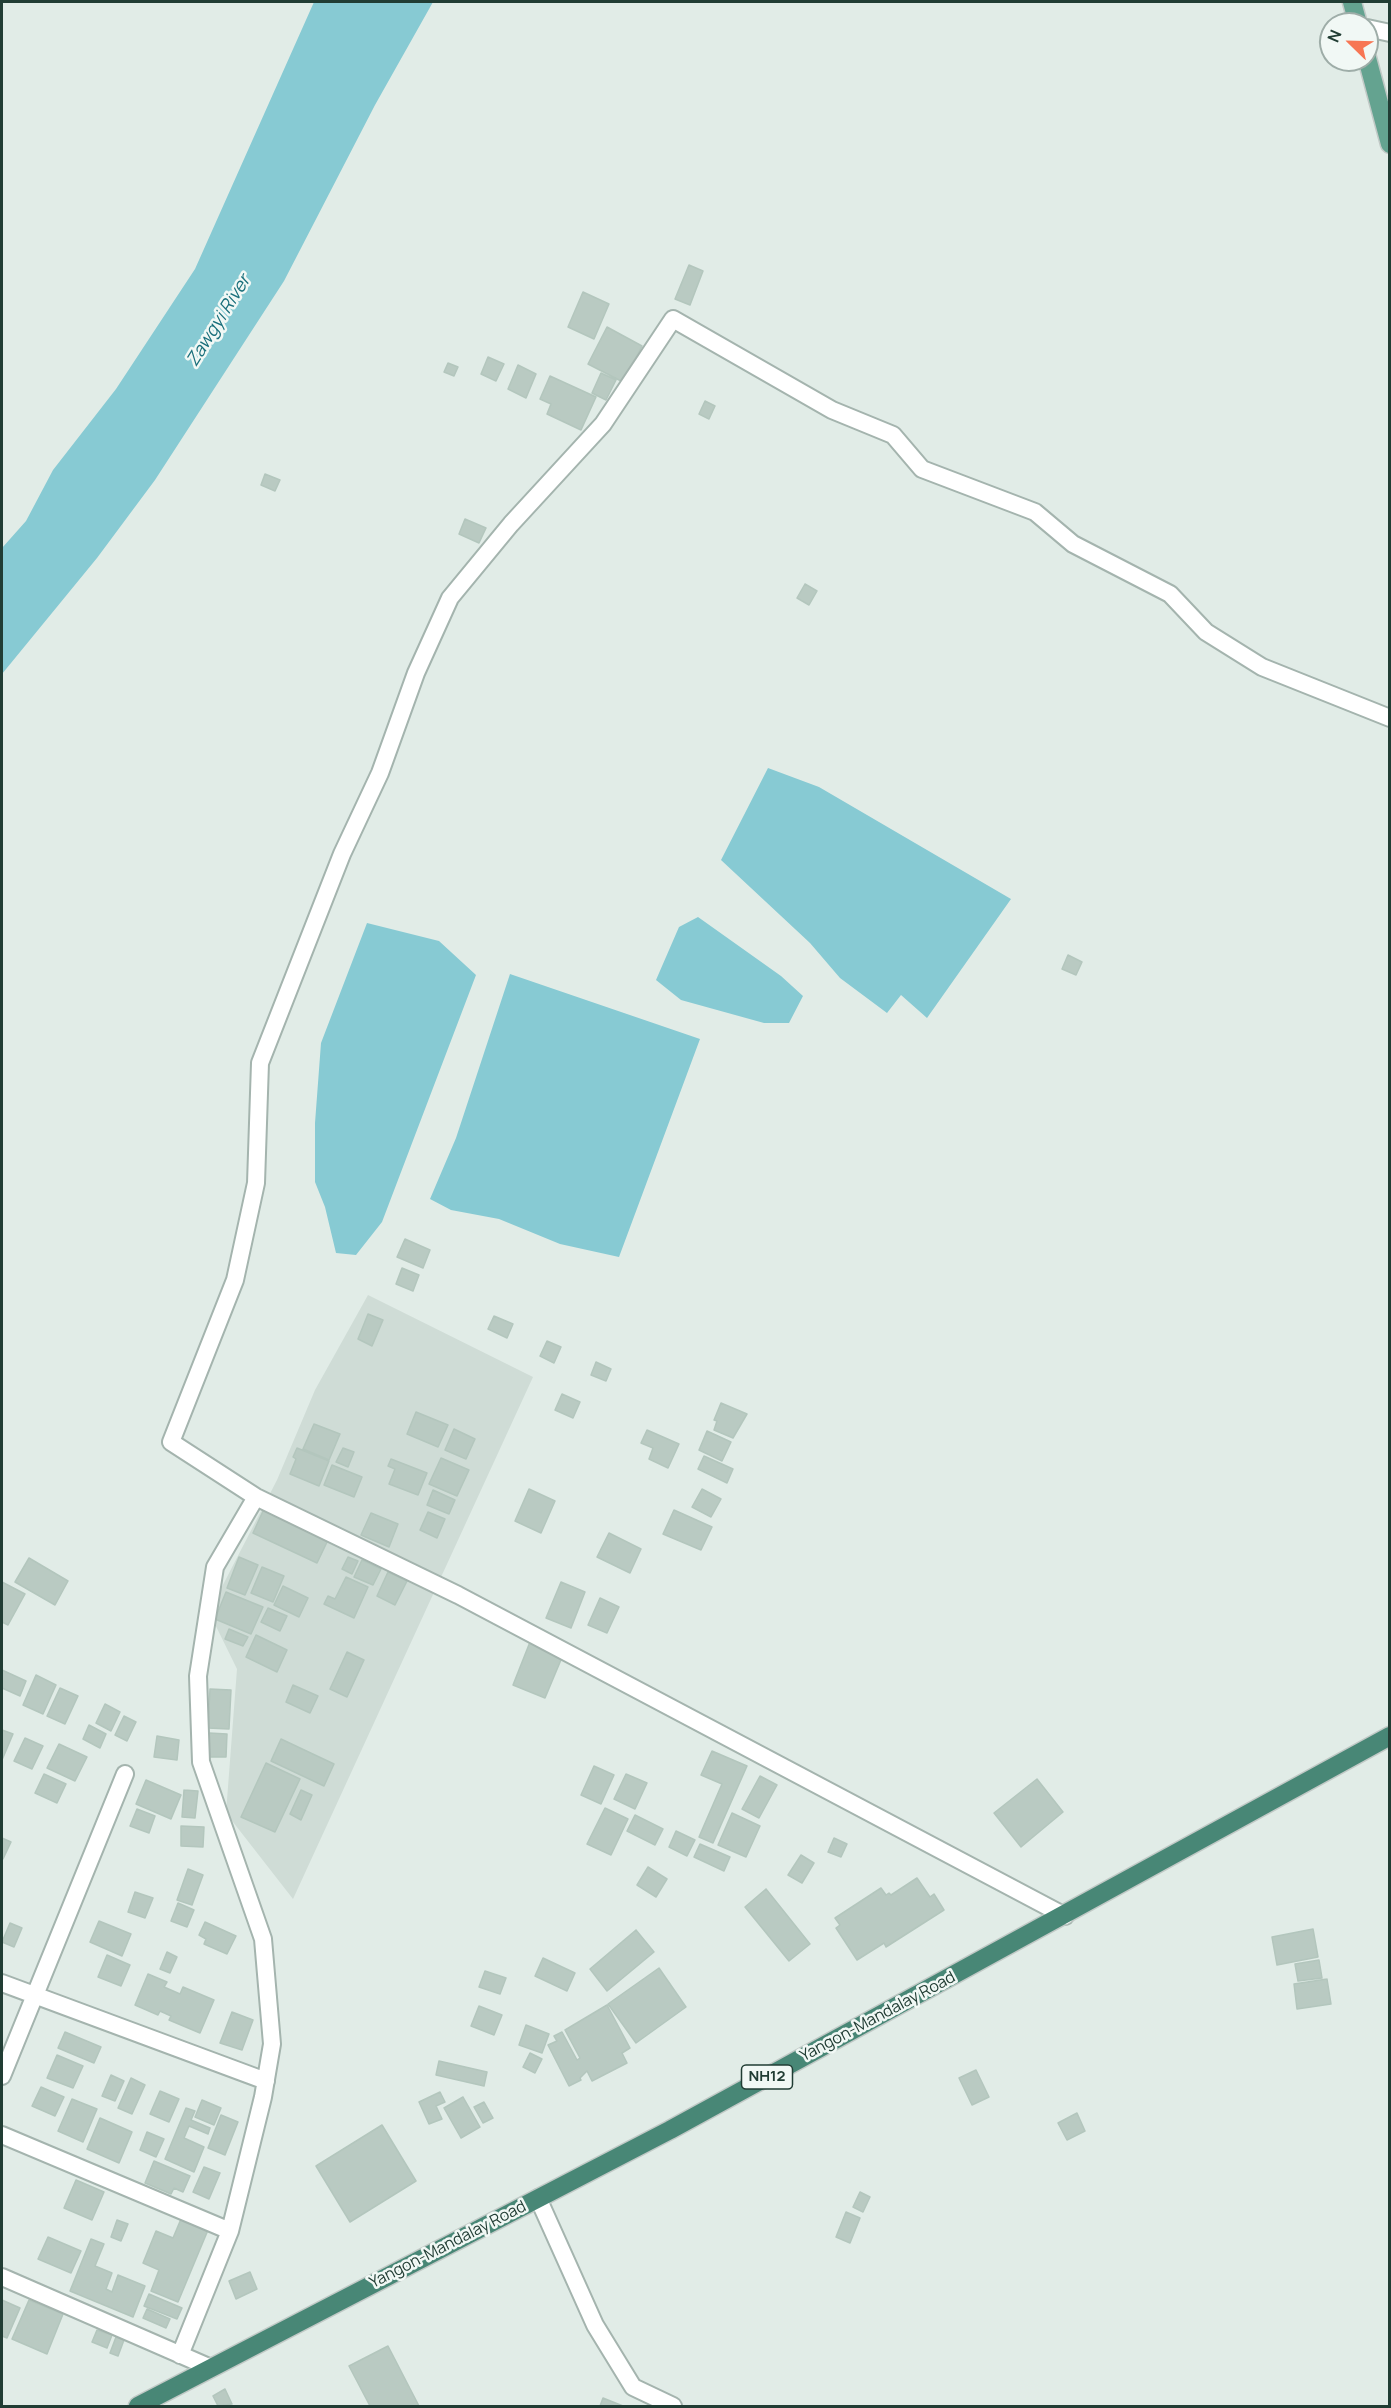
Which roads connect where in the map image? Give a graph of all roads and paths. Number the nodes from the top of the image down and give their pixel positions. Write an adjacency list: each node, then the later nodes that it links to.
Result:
1 (1371, 72): 2 (main road)
2 (1389, 144)
3 (1389, 718): 4 (street)
4 (256, 1497): 7 (street); 11 (street)
5 (1389, 1736): 7 (highway, Yangon-Mandalay Road / NH12)
6 (125, 1774): 9 (street)
7 (1065, 1916): 13 (highway, Yangon-Mandalay Road / NH12)
8 (2, 1983): 9 (street)
9 (33, 1996): 10 (street); 11 (street)
10 (2, 2076)
11 (266, 2081): 14 (street)
12 (2, 2135): 14 (street)
13 (538, 2198): 17 (highway, Yangon-Mandalay Road / NH12); 19 (street)
14 (230, 2231): 16 (street)
15 (2, 2277): 16 (street)
16 (180, 2355): 17 (street)
17 (211, 2368): 18 (highway, Yangon-Mandalay Road / NH12)
18 (138, 2406)
19 (673, 2406)

